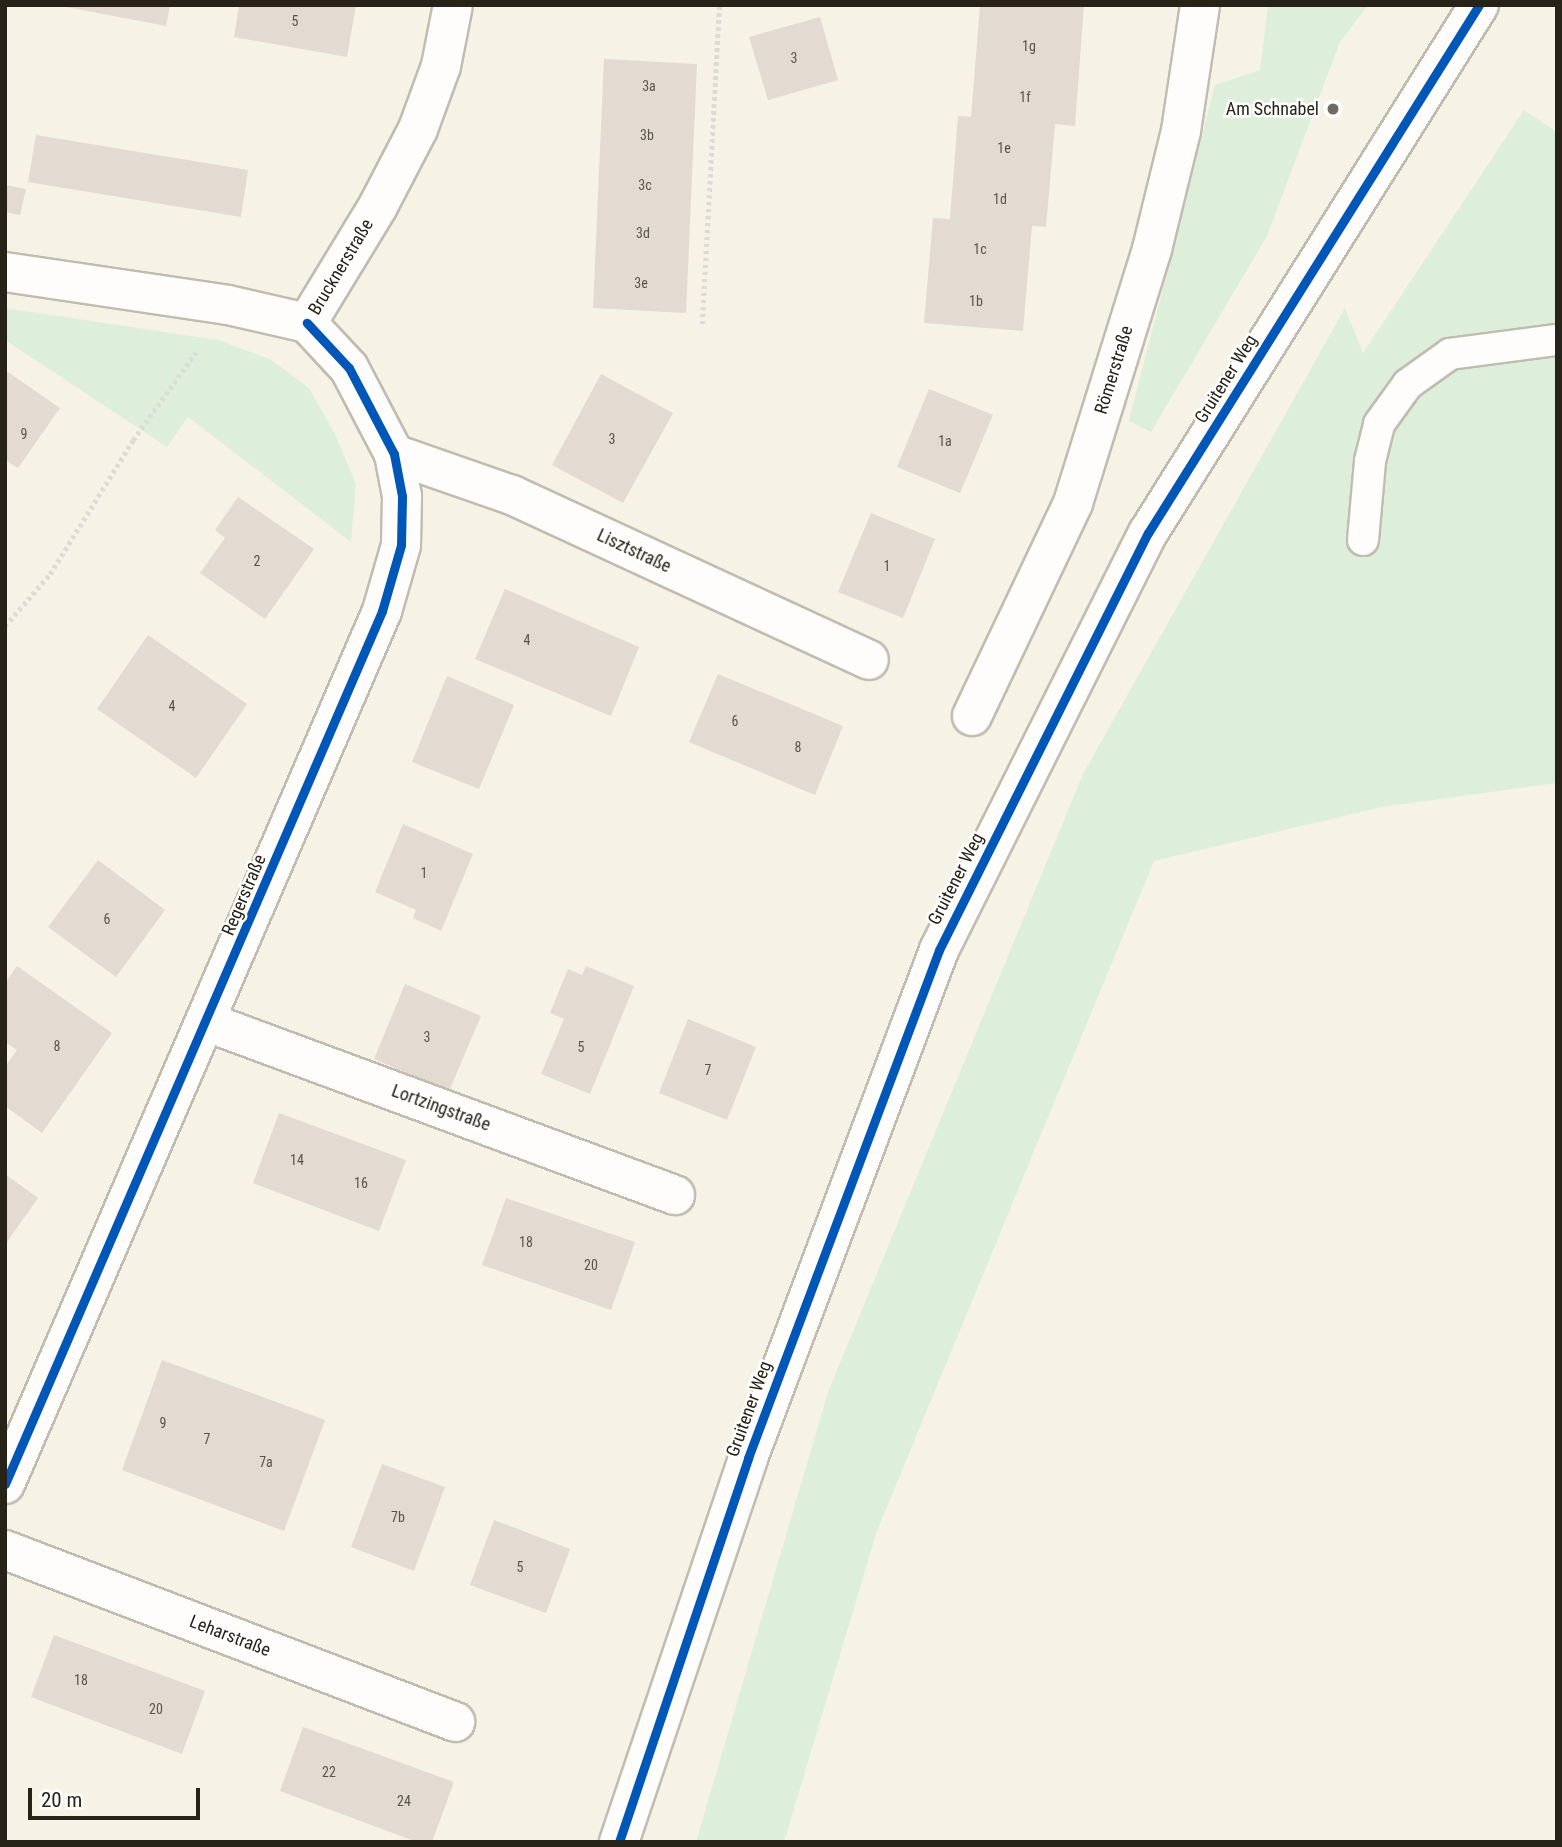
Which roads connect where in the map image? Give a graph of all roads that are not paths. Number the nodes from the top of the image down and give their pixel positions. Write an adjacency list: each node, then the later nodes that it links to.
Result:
1 (453, 5): 7 (street, Brucknerstraße)
2 (1200, 5): 12 (street, Römerstraße)
3 (1479, 5): 5 (street, Gruitener Weg)
4 (1497, 5): 5 (street, Gruitener Weg)
5 (1460, 42): 18 (street, Gruitener Weg)
6 (5, 272): 7 (street, Brucknerstraße)
7 (307, 323): 9 (street, Regerstraße)
8 (1557, 340): 10 (lane)
9 (394, 454): 11 (street, Lisztstraße); 13 (street, Regerstraße)
10 (1363, 540)
11 (869, 660)
12 (972, 716)
13 (207, 1022): 14 (street, Lortzingstraße); 15 (street, Regerstraße)
14 (676, 1195)
15 (5, 1484)
16 (5, 1550): 17 (street, Leharstraße)
17 (455, 1722)
18 (619, 1842)

